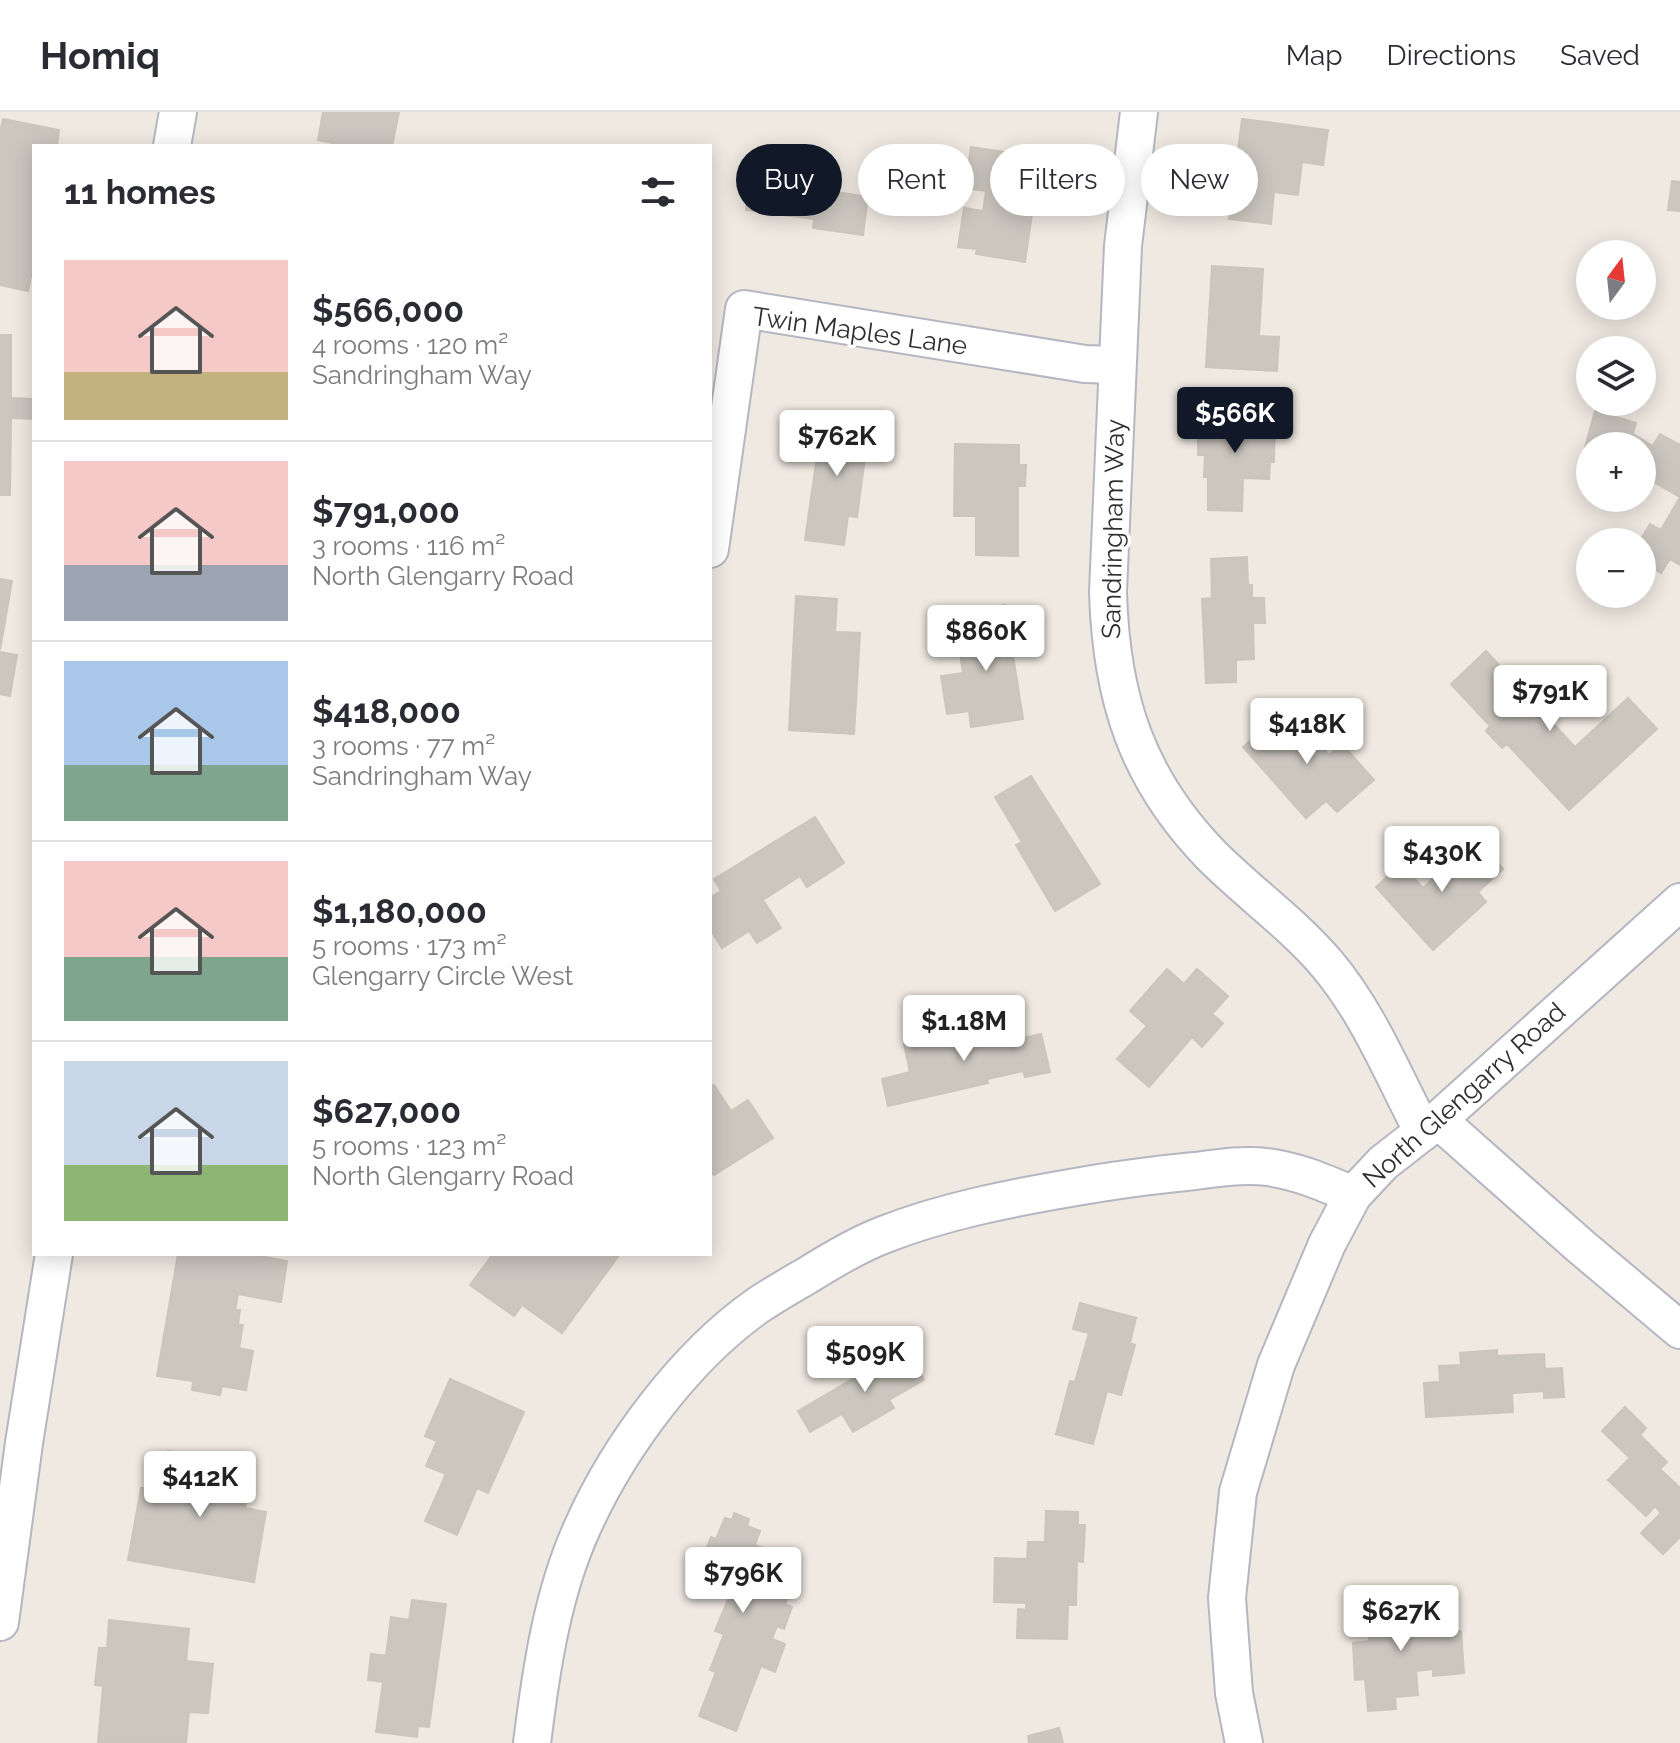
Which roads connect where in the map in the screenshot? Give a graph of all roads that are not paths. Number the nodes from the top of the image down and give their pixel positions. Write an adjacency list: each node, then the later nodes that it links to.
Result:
1 (178, 112): 3 (street)
2 (1139, 112): 4 (street, Sandringham Way)
3 (172, 144)
4 (1117, 365): 5 (street, Twin Maples Lane); 7 (street, Sandringham Way)
5 (712, 535)
6 (1680, 902): 7 (street, North Glengarry Road)
7 (1431, 1126): 8 (street, North Glengarry Road); 10 (street)
8 (1353, 1195): 12 (street); 13 (street, North Glengarry Road)
9 (54, 1256): 11 (street)
10 (1680, 1330)
11 (0, 1622)
12 (532, 1743)
13 (1244, 1743)

